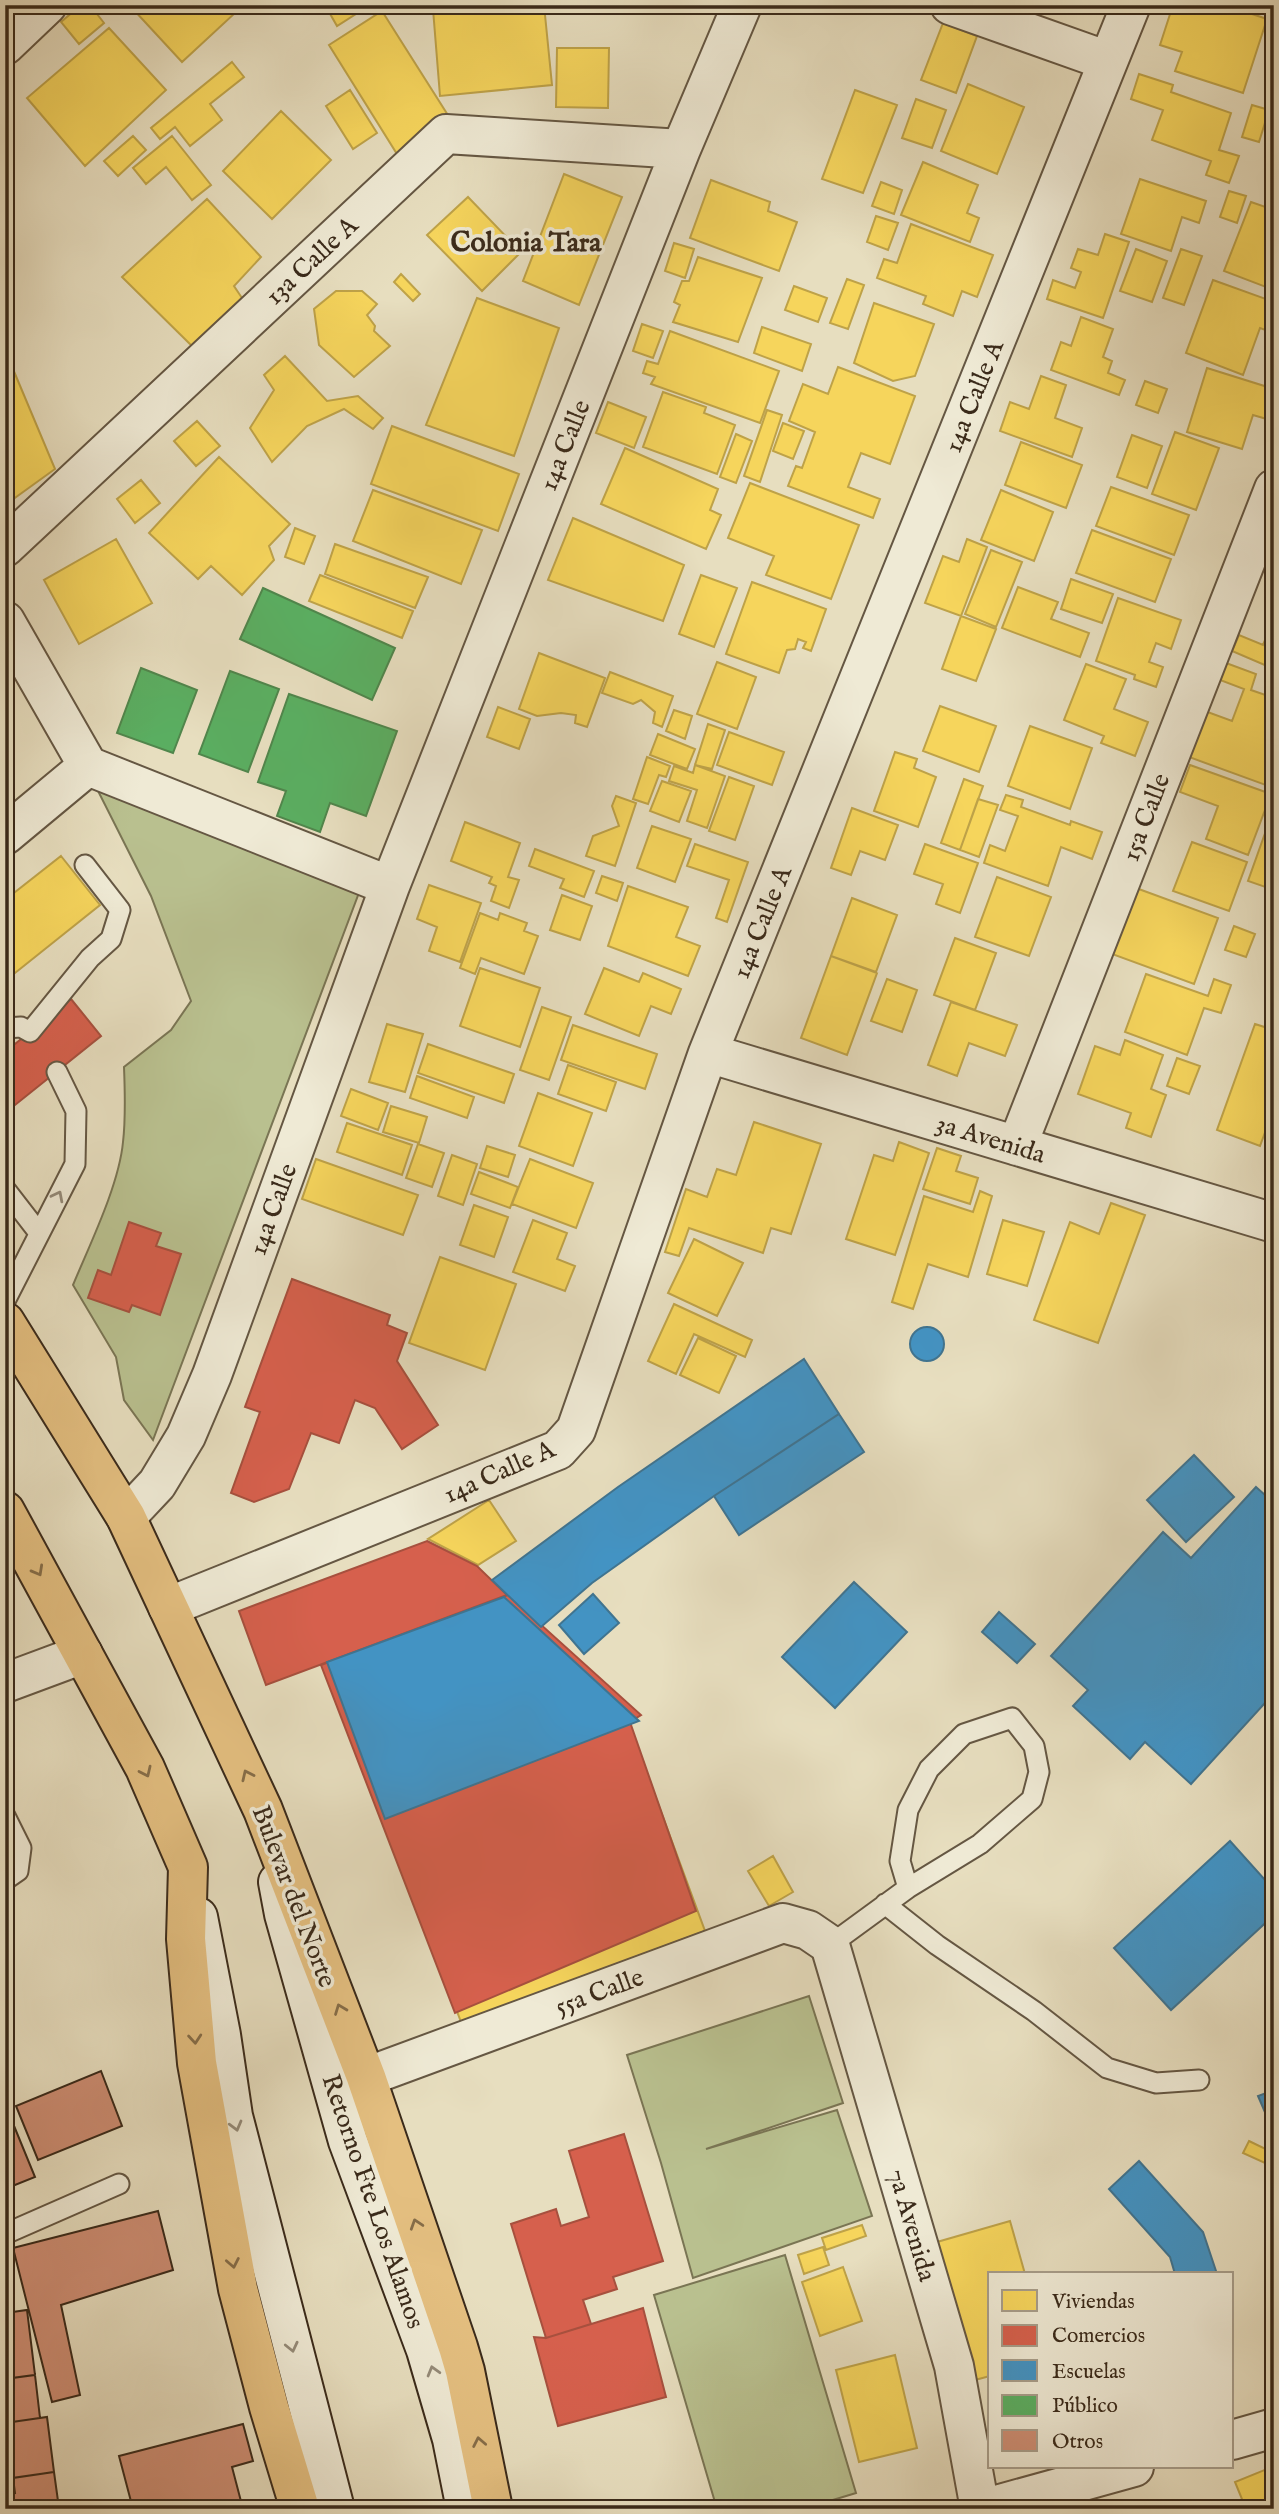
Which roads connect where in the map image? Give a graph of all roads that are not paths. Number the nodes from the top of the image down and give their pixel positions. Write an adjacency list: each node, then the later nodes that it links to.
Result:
1 (47, 5): 5 (street)
2 (741, 5): 7 (street, 14a Calle)
3 (950, 5): 6 (street)
4 (1131, 5): 6 (street, 14a Calle A)
5 (5, 44)
6 (1108, 61): 16 (street, 14a Calle A)
7 (681, 149): 9 (street, 13a Calle A); 14 (street, 14a Calle)
8 (1274, 489): 18 (street, 15a Calle)
9 (5, 547)
10 (5, 621): 11 (street)
11 (88, 766): 12 (street); 14 (street)
12 (5, 835)
13 (85, 865): 15 (lane)
14 (390, 887): 25 (street, 14a Calle)
15 (5, 1028)
16 (708, 1053): 18 (street, 3a Avenida); 26 (street, 14a Calle A)
17 (58, 1072): 21 (lane, one-way to 17)
18 (1017, 1146): 20 (street, 3a Avenida)
19 (5, 1189): 21 (lane)
20 (1274, 1223)
21 (39, 1233): 22 (lane)
22 (5, 1301)
23 (5, 1322): 25 (highway, Bulevar del Norte)
24 (5, 1511): 27 (highway, one-way to 27)
25 (126, 1517): 26 (highway, Bulevar del Norte)
26 (168, 1607): 29 (highway, Bulevar del Norte, one-way to 26)
27 (83, 1654): 28 (street); 31 (highway, one-way to 31)
28 (5, 1682)
29 (263, 1810): 36 (highway, Bulevar del Norte, one-way to 29); 45 (street, Retorno Fte Los Alamos, one-way to 29)
30 (5, 1816): 32 (lane)
31 (188, 1867): 43 (highway, one-way to 43); 44 (street, one-way to 44)
32 (5, 1881)
33 (908, 1888): 33 (lane); 34 (lane)
34 (885, 1904): 35 (lane); 37 (lane)
35 (830, 1945): 36 (street, 55a Calle); 47 (street, 7a Avenida)
36 (366, 2077): 46 (highway, Bulevar del Norte, one-way to 36)
37 (1199, 2080)
38 (119, 2184): 39 (lane)
39 (5, 2234)
40 (1274, 2428): 41 (street)
41 (1234, 2439)
42 (1130, 2468): 47 (street)
43 (300, 2509)
44 (335, 2509)
45 (467, 2509)
46 (493, 2509)
47 (981, 2509)

